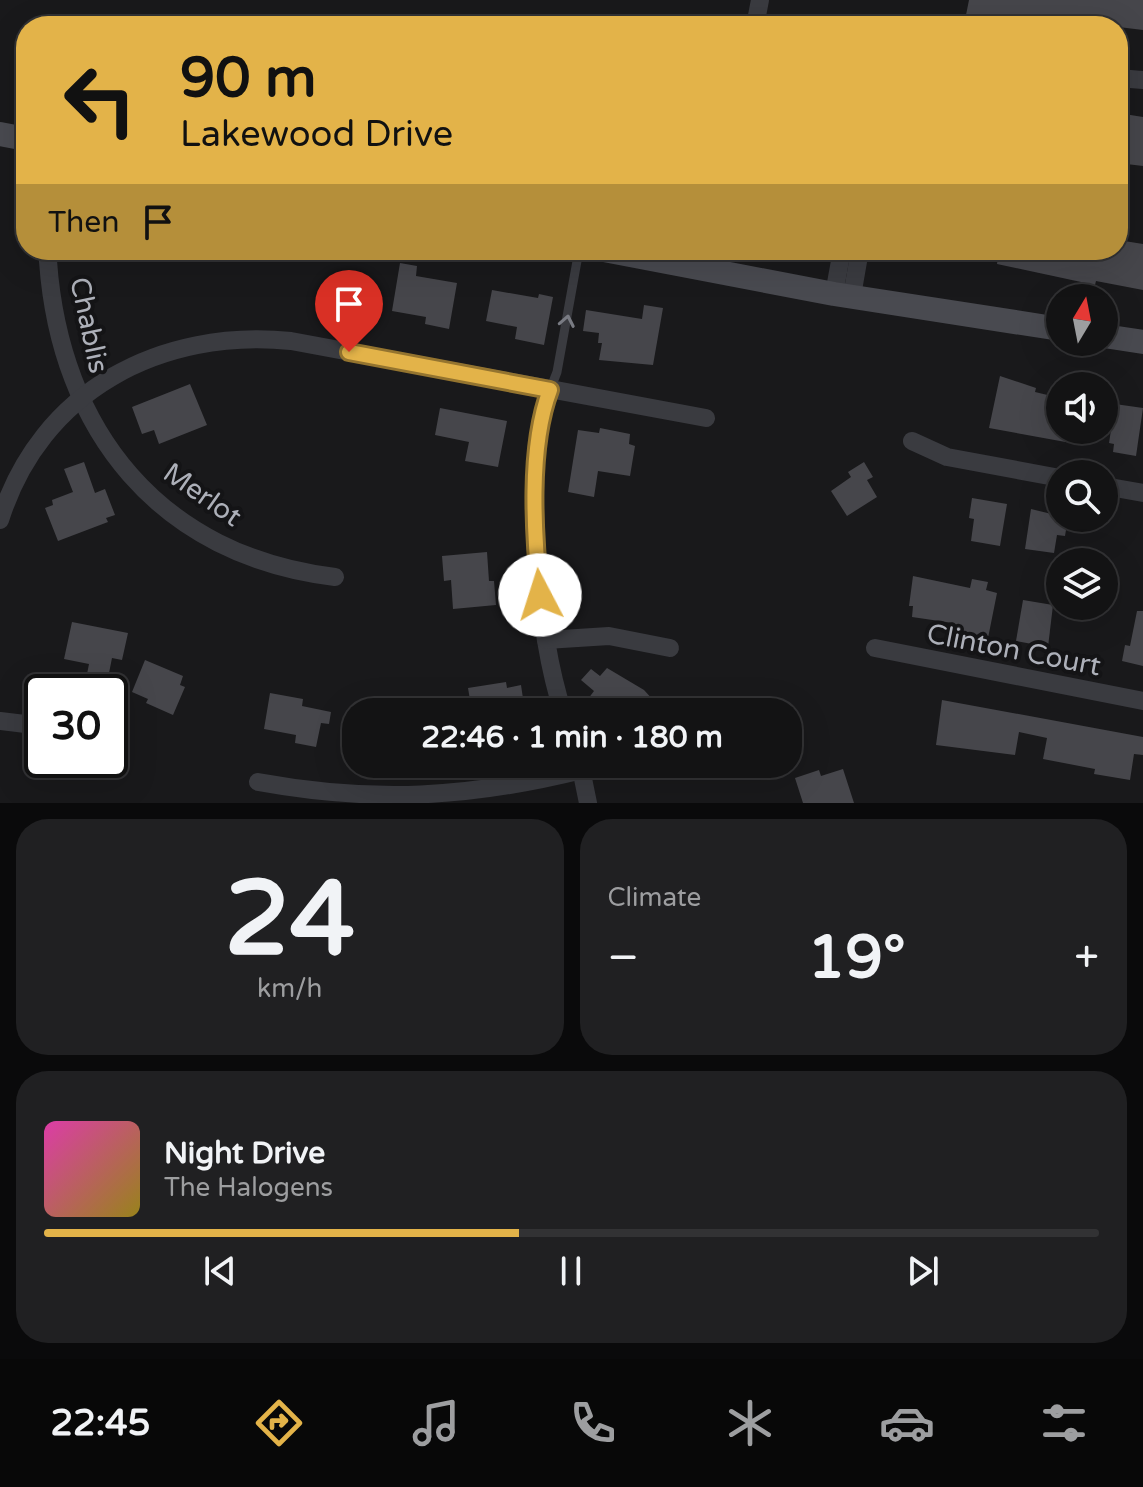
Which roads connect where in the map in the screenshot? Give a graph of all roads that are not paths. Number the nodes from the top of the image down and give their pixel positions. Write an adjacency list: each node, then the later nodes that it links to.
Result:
1 (577, 260): 10 (lane, one-way to 1)
2 (657, 260): 6 (street)
3 (842, 260): 6 (street)
4 (856, 260): 6 (street)
5 (48, 261): 11 (street, Chablis)
6 (843, 295): 7 (street)
7 (1046, 327)
8 (1118, 338): 9 (street)
9 (1143, 342)
10 (550, 390): 11 (street); 12 (street); 19 (street)
11 (79, 400): 17 (street); 18 (street, Merlot)
12 (706, 418)
13 (912, 441): 14 (street)
14 (1046, 475)
15 (1118, 489): 16 (street)
16 (1143, 493)
17 (0, 520)
18 (335, 577)
19 (546, 640): 20 (street); 22 (street)
20 (670, 648)
21 (875, 648): 23 (street, Clinton Court)
22 (560, 698)
23 (1143, 701)
24 (0, 721): 25 (street)
25 (24, 724)
26 (540, 778): 28 (street)
27 (583, 778): 29 (street)
28 (258, 782)
29 (588, 803)

